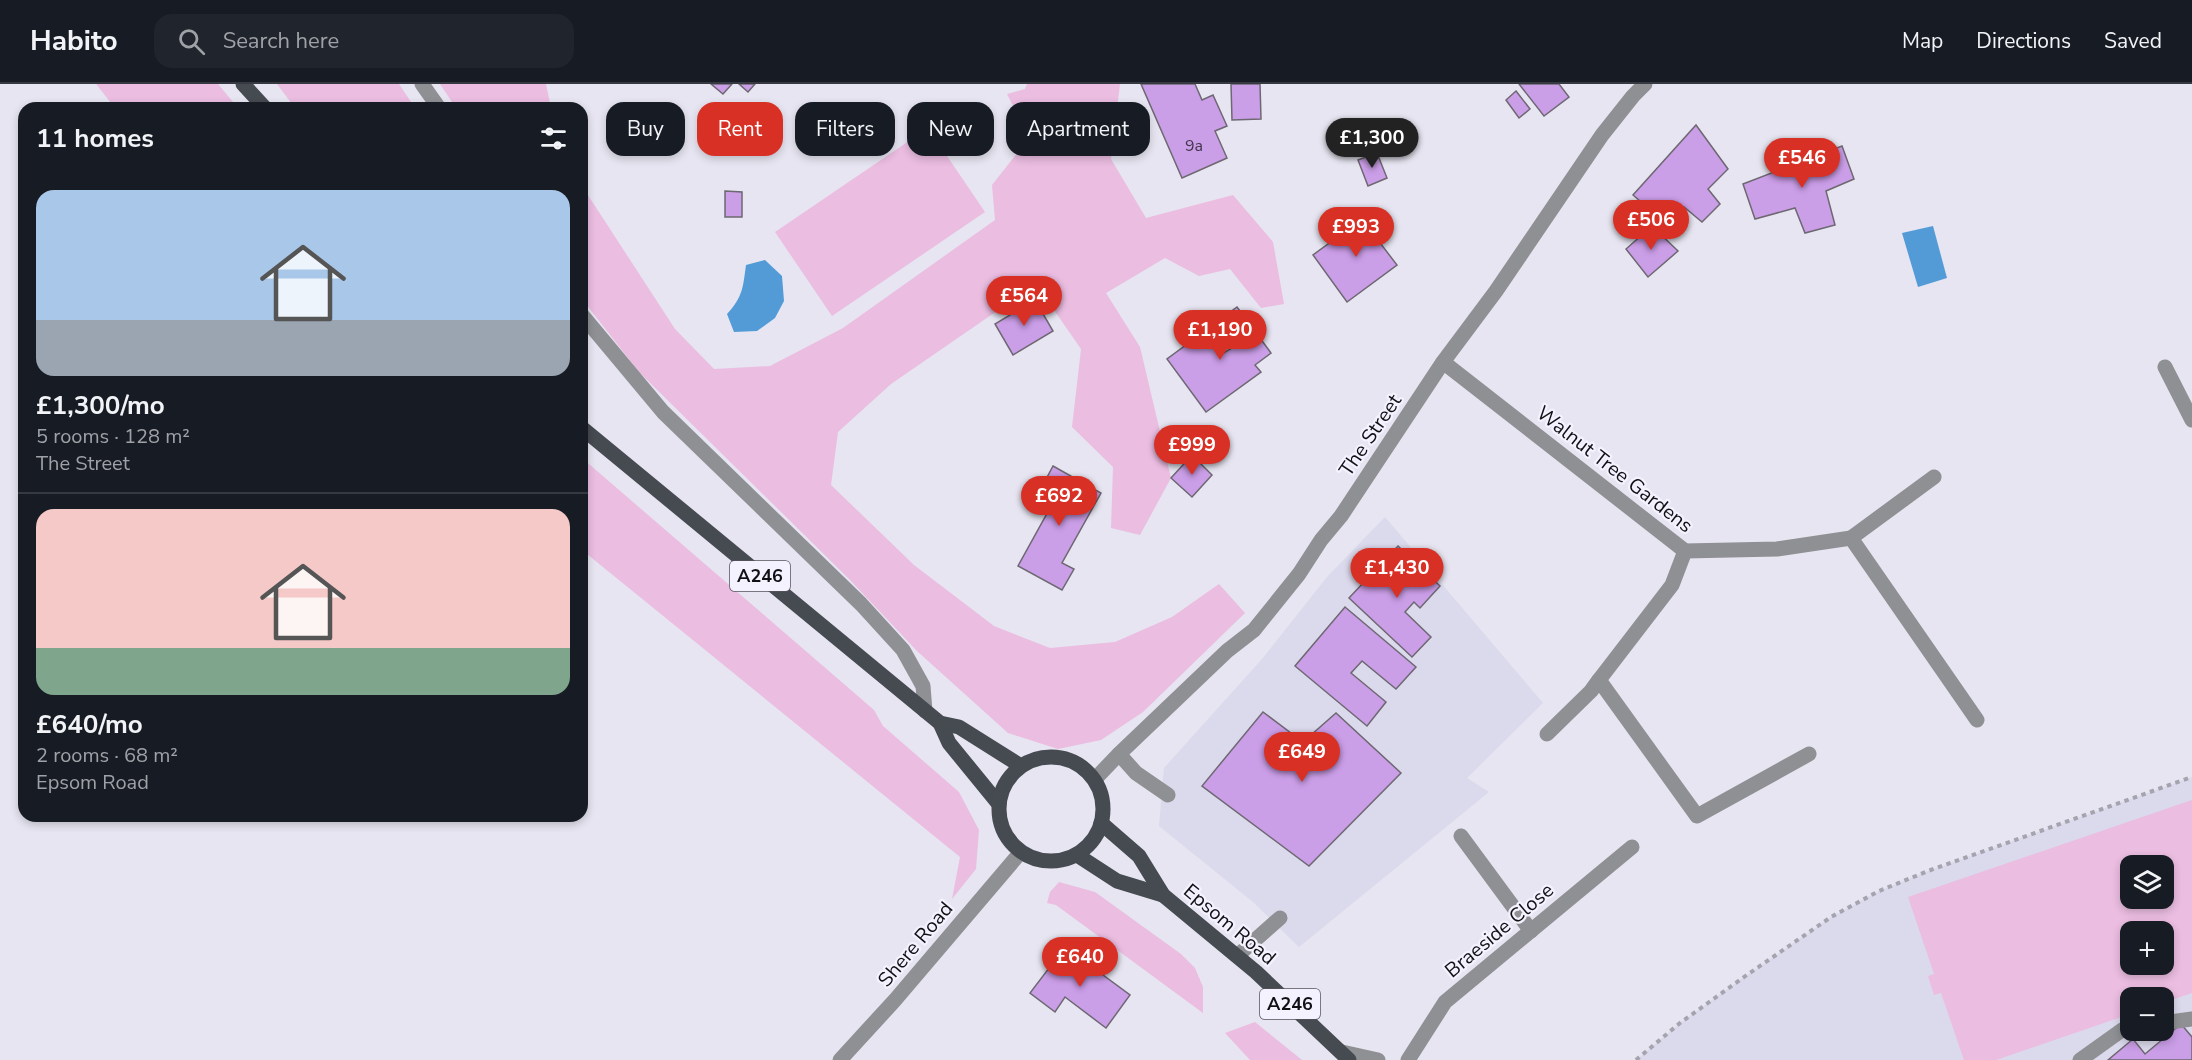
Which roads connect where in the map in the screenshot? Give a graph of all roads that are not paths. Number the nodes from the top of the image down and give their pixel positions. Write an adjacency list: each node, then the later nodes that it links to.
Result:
1 (243, 84): 4 (main road)
2 (422, 84): 5 (street)
3 (1645, 84): 7 (street, The Street)
4 (260, 102)
5 (435, 102)
6 (588, 322): 15 (street)
7 (1443, 362): 13 (street, Walnut Tree Gardens); 19 (street, The Street)
8 (2165, 367): 9 (street)
9 (2192, 420)
10 (588, 433): 15 (main road, A246)
11 (1934, 477): 12 (street, Walnut Tree Gardens)
12 (1851, 538): 13 (street, Walnut Tree Gardens); 16 (street)
13 (1686, 551): 14 (street)
14 (1599, 680): 18 (street); 20 (street)
15 (925, 711): 17 (main road, A246)
16 (1977, 720)
17 (940, 723): 21 (main road, A246); 24 (main road, A246)
18 (1547, 734)
19 (1119, 754): 22 (street, The Street); 23 (street)
20 (1809, 754)
21 (1021, 766): 22 (main road); 24 (main road)
22 (1095, 779): 25 (main road)
23 (1168, 795)
24 (998, 803): 28 (main road)
25 (1101, 823): 29 (main road); 30 (main road, Epsom Road / A246)
26 (1461, 836): 32 (street)
27 (1632, 847): 32 (street, Braeside Close)
28 (1020, 853): 29 (main road); 38 (street, Shere Road)
29 (1077, 855): 30 (main road, Epsom Road / A246)
30 (1162, 896): 33 (main road, Epsom Road / A246)
31 (1280, 918): 33 (street)
32 (1531, 931): 40 (street, Braeside Close)
33 (1237, 956): 37 (main road, Epsom Road / A246)
34 (2192, 1019): 35 (street)
35 (2174, 1021)
36 (2120, 1031): 41 (street)
37 (1345, 1056): 39 (street)
38 (840, 1060)
39 (1378, 1060)
40 (1408, 1060)
41 (2080, 1060)

